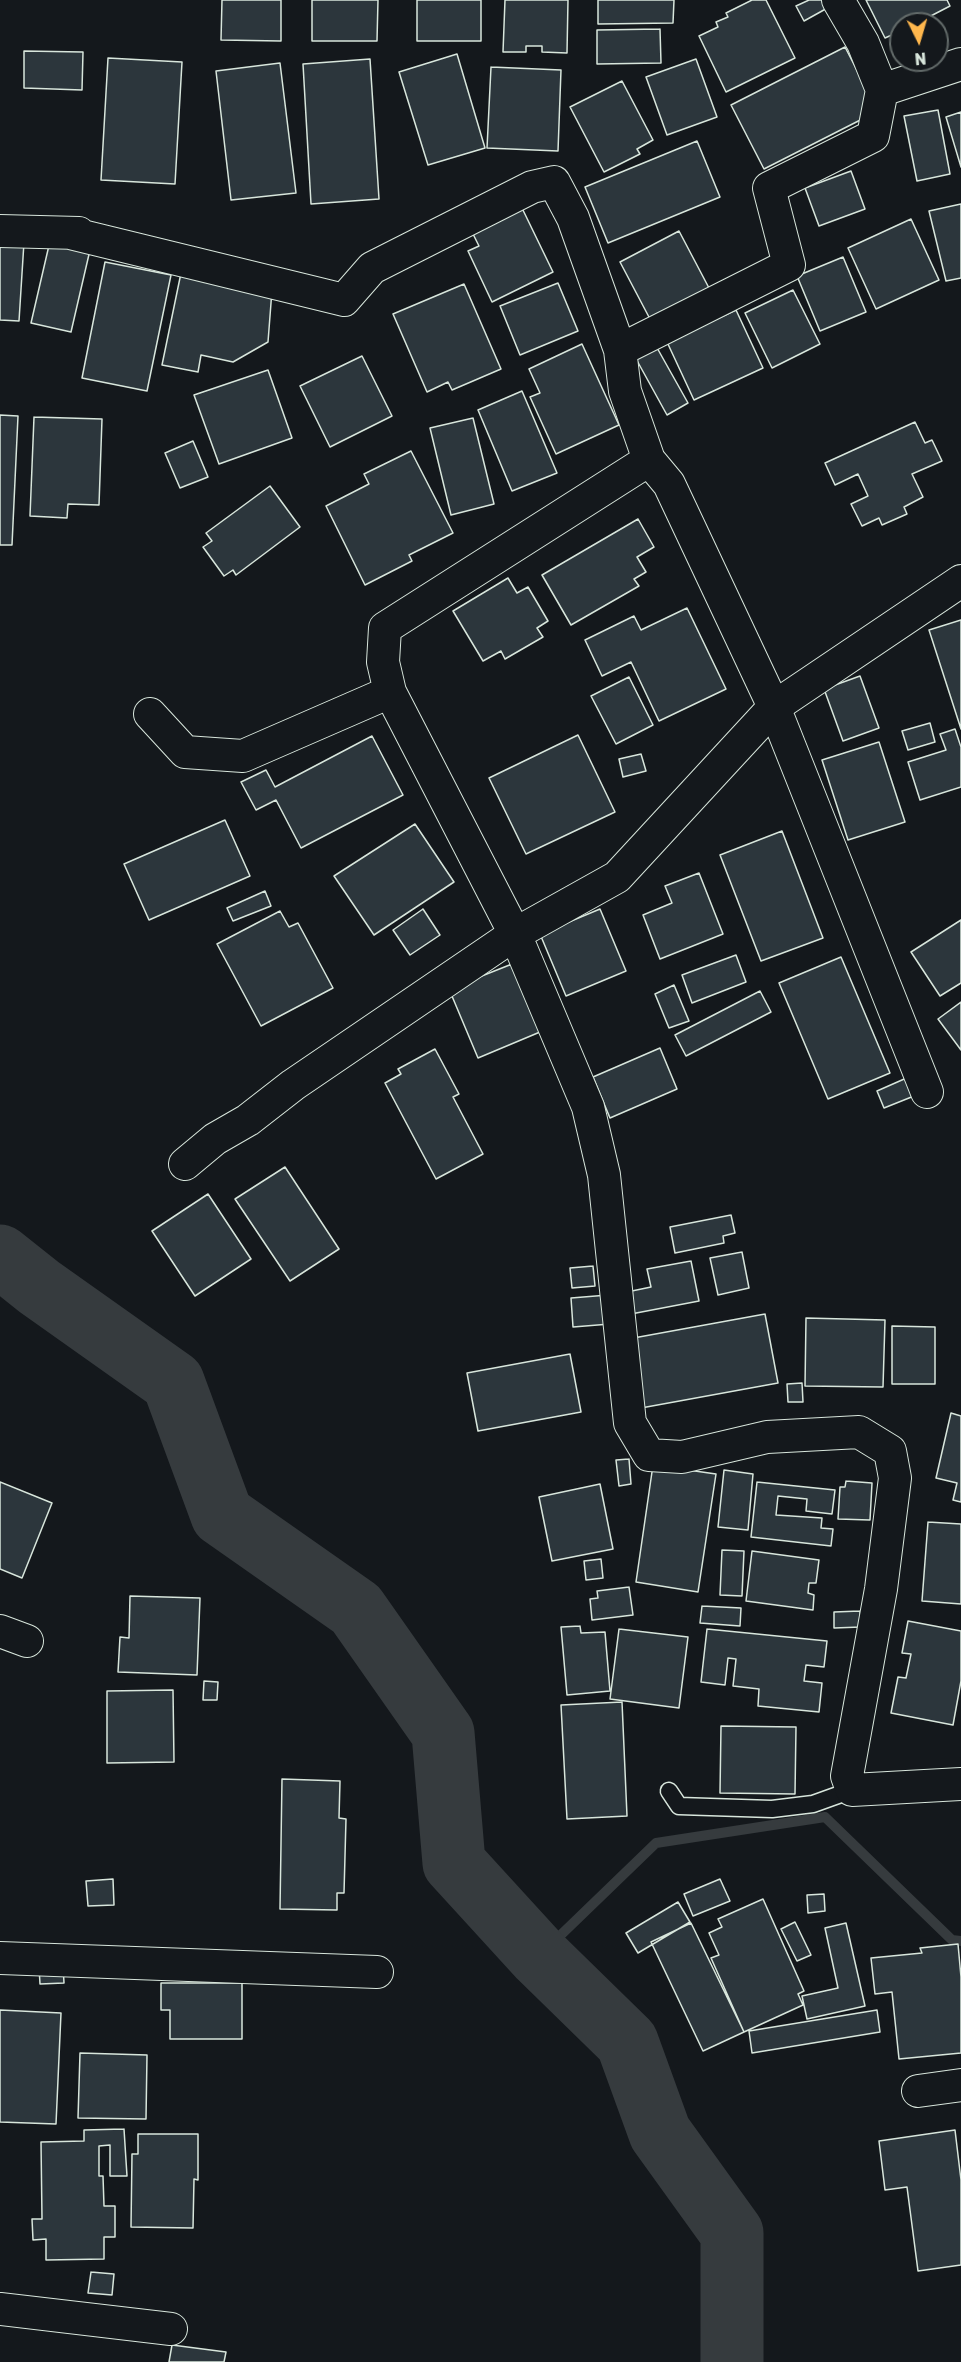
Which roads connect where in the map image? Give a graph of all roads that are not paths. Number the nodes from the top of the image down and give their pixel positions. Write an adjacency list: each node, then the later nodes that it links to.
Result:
1 (838, 0): 3 (street)
2 (961, 64): 3 (street)
3 (882, 90): 5 (street)
4 (0, 231): 5 (street)
5 (620, 350): 6 (street)
6 (650, 460): 8 (street); 9 (street)
7 (961, 581): 9 (street)
8 (390, 692): 10 (street); 11 (street)
9 (774, 707): 11 (street); 12 (street)
10 (150, 714)
11 (515, 934): 13 (street); 15 (street)
12 (927, 1092)
13 (184, 1164)
14 (961, 1784): 15 (street)
15 (852, 1790): 16 (lane)
16 (669, 1791)
17 (0, 1958): 18 (street)
18 (377, 1972)
19 (961, 2085): 20 (street)
20 (918, 2091)
21 (0, 2309): 22 (street)
22 (171, 2329)

